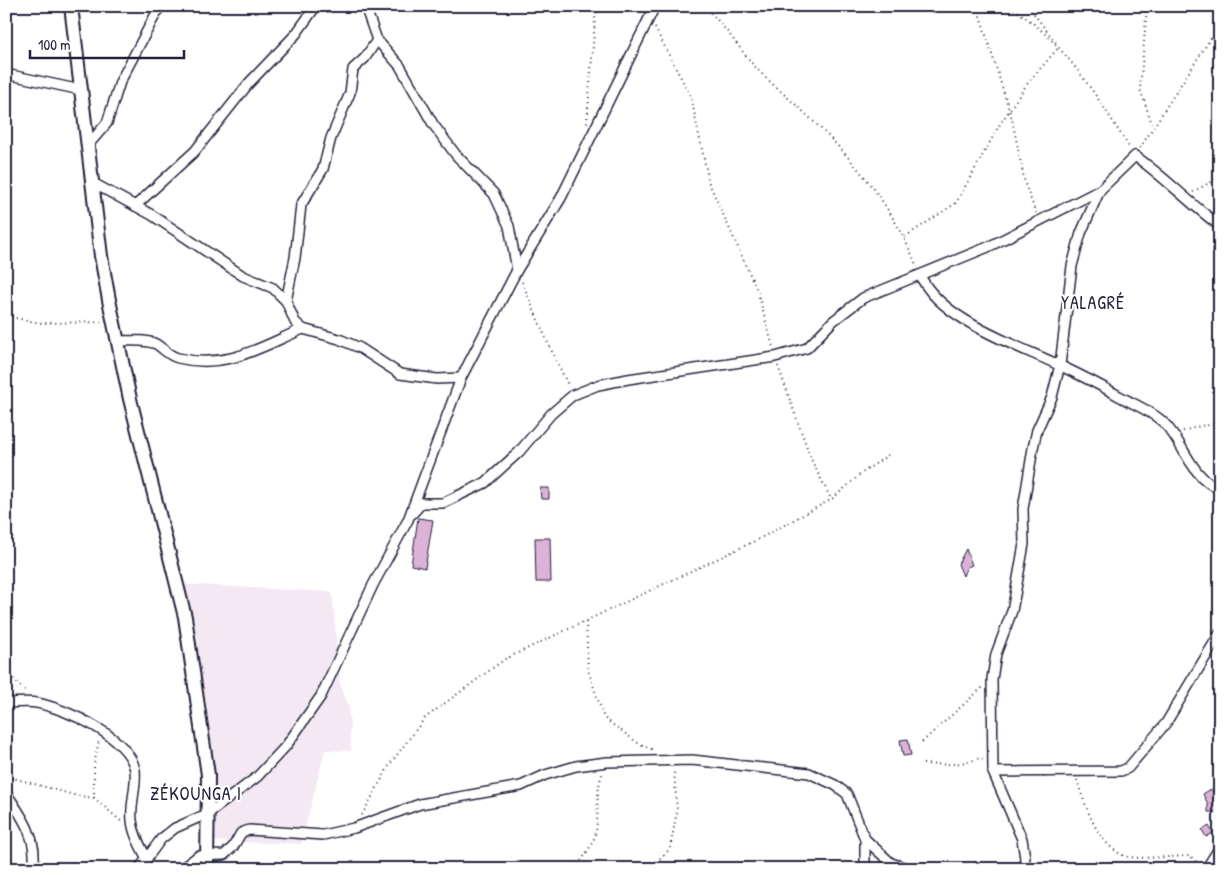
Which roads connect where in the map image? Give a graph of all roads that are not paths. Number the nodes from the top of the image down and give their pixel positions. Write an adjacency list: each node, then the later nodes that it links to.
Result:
1 (71, 6): 8 (street)
2 (160, 6): 9 (street)
3 (316, 6): 12 (street)
4 (365, 6): 6 (street)
5 (655, 6): 14 (street)
6 (377, 40): 14 (street); 16 (street)
7 (6, 74): 8 (street)
8 (81, 90): 9 (street)
9 (88, 144): 10 (street)
10 (92, 183): 12 (street); 18 (street)
11 (1100, 190): 13 (street); 15 (street); 19 (street)
12 (135, 206): 16 (street)
13 (1220, 226)
14 (517, 270): 20 (street)
15 (920, 275): 19 (street); 22 (street)
16 (286, 301): 17 (street)
17 (303, 329): 18 (street); 20 (street)
18 (118, 341): 27 (street)
19 (1060, 366): 21 (street); 25 (street)
20 (460, 378): 22 (street)
21 (1220, 489)
22 (408, 520): 27 (street)
23 (1220, 633): 25 (street)
24 (6, 703): 31 (street)
25 (993, 772): 40 (street)
26 (6, 793): 32 (street)
27 (209, 813): 30 (street); 31 (street)
28 (865, 839): 30 (street); 36 (street); 37 (street)
29 (1220, 847): 41 (street)
30 (208, 854): 34 (street); 35 (street)
31 (147, 859): 33 (street)
32 (33, 869)
33 (140, 869)
34 (181, 869)
35 (207, 869)
36 (865, 869)
37 (911, 869)
38 (924, 869): 39 (street)
39 (937, 869)
40 (1023, 869)
41 (1206, 869)

